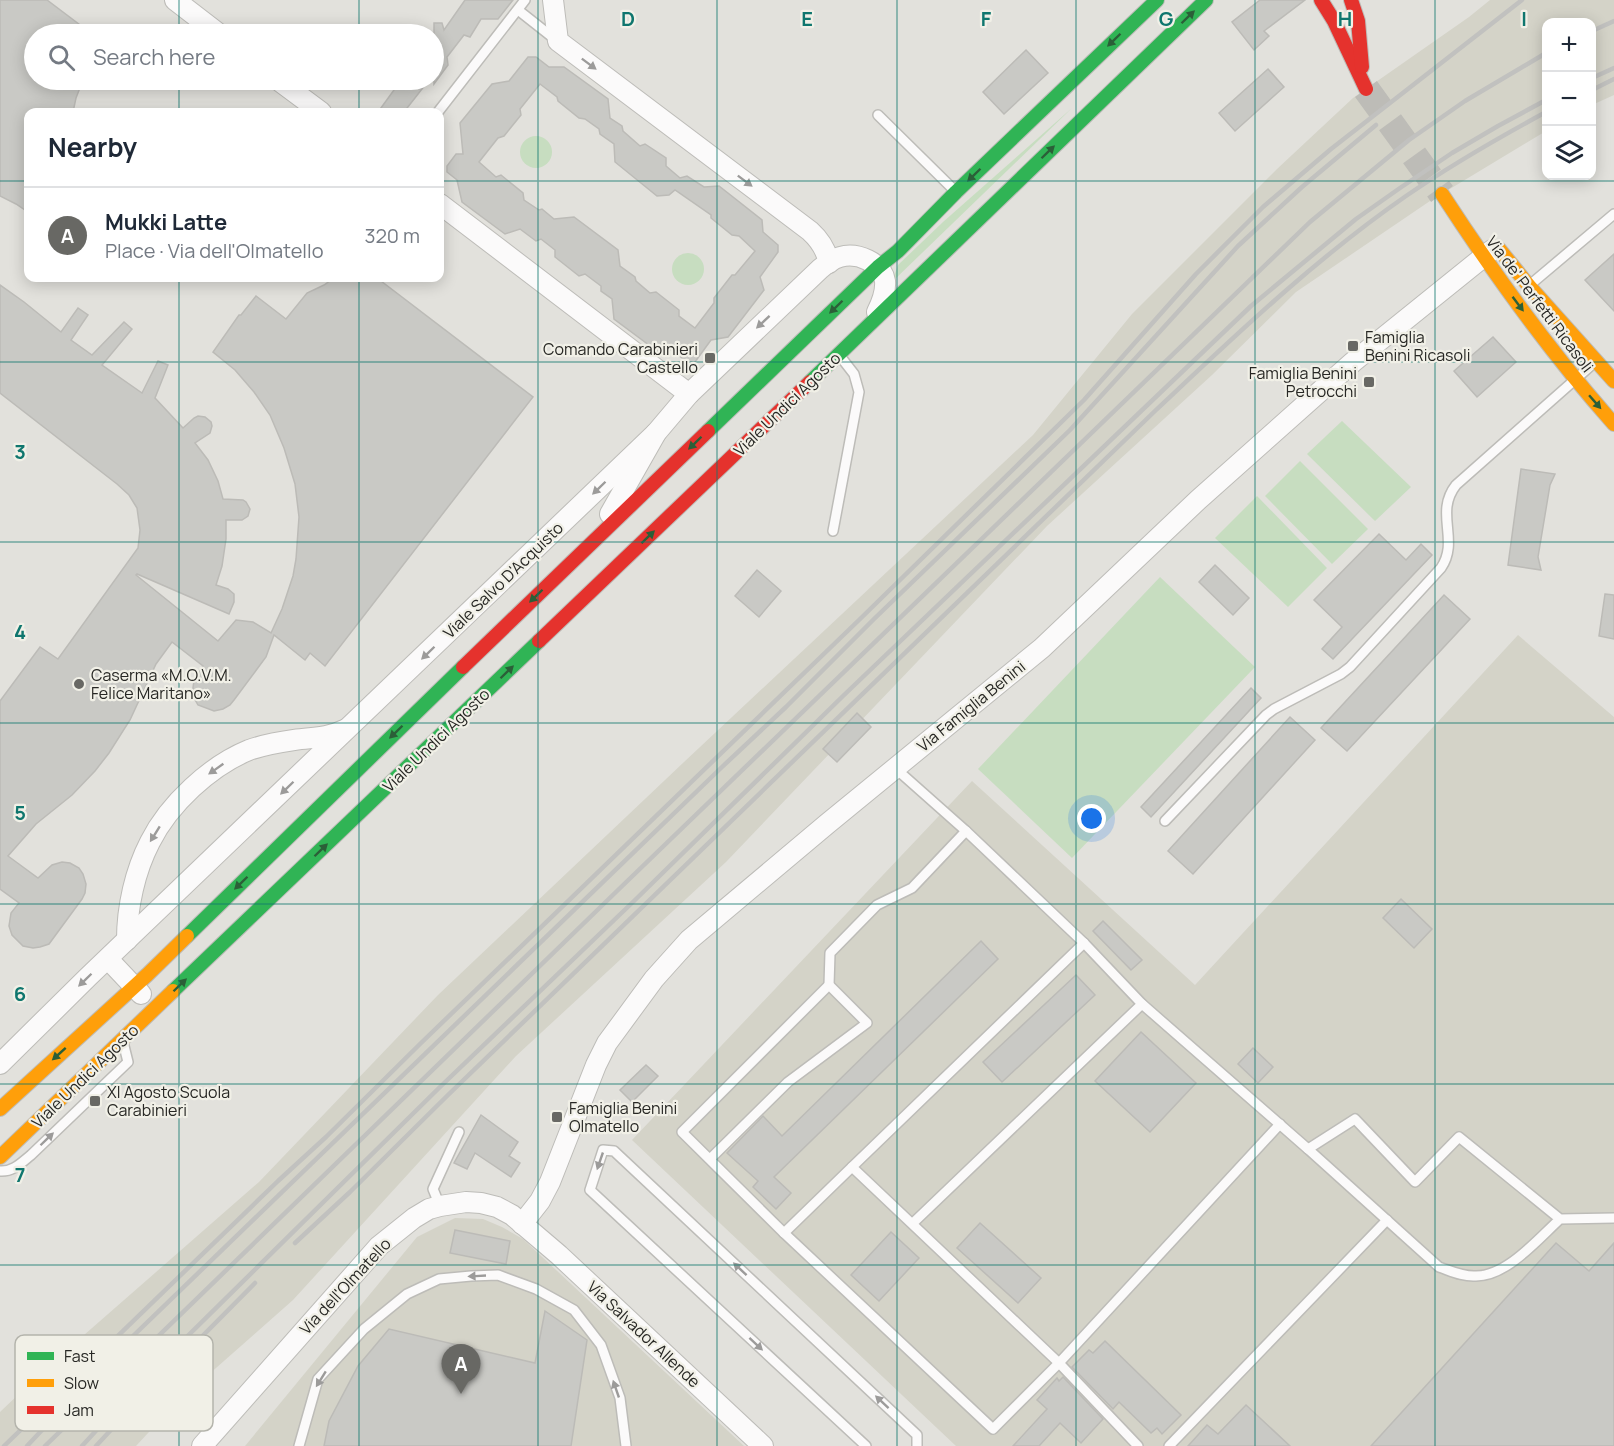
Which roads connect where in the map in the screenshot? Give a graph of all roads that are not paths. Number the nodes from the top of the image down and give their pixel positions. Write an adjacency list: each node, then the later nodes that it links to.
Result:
1 (175, 0): 9 (street)
2 (525, 0): 8 (lane)
3 (553, 0): 10 (street)
4 (1157, 0): 15 (main road, Viale Undici Agosto, one-way to 15)
5 (1206, 0): 23 (main road, Viale Undici Agosto, one-way to 5)
6 (1321, 0): 7 (main road)
7 (1351, 0)
8 (518, 10): 10 (lane); 13 (lane)
9 (206, 24)
10 (558, 41): 20 (street, one-way to 20)
11 (291, 90): 12 (street)
12 (316, 108)
13 (441, 108)
14 (878, 116): 15 (lane)
15 (956, 192): 21 (main road, Viale Undici Agosto)
16 (444, 207): 28 (street)
17 (1614, 214): 22 (lane)
18 (1481, 228): 19 (main road, Via de' Perfetti Ricasoli)
19 (1490, 248): 22 (main road, Via de' Perfetti Ricasoli); 26 (main road, Via de' Perfetti Ricasoli, one-way to 26); 34 (street, Via Famiglia Benini)
20 (829, 263): 21 (street, Viale Undici Agosto); 28 (street, Viale Undici Agosto, one-way to 28)
21 (878, 267): 23 (street, Viale Undici Agosto); 32 (main road, Viale Undici Agosto, one-way to 32)
22 (1529, 286): 25 (main road, Via de' Perfetti Ricasoli)
23 (872, 322): 24 (main road, Viale Undici Agosto)
24 (838, 355): 31 (lane); 43 (main road, Viale Undici Agosto, one-way to 24)
25 (1596, 361): 26 (lane); 27 (main road, Via de' Perfetti Ricasoli)
26 (1575, 380): 29 (main road, Via de' Perfetti Ricasoli, one-way to 29); 35 (lane)
27 (1614, 381)
28 (689, 394): 30 (street, Viale Undici Agosto)
29 (1614, 424)
30 (656, 433): 32 (street, Viale Undici Agosto); 33 (street, Viale Salvo D'Acquisto, one-way to 33)
31 (833, 531)
32 (578, 556): 41 (main road, Viale Undici Agosto, one-way to 41)
33 (350, 727): 37 (street, Viale Salvo D'Acquisto, one-way to 37); 37 (street, Viale Salvo D'Acquisto, one-way to 37)
34 (895, 768): 36 (lane); 59 (street, Via Famiglia Benini)
35 (1164, 821)
36 (966, 831): 38 (lane); 40 (lane)
37 (127, 940): 39 (street, Viale Salvo D'Acquisto)
38 (1084, 943): 42 (lane); 52 (lane)
39 (108, 959): 41 (street); 45 (street, Viale Salvo D'Acquisto, one-way to 45)
40 (829, 985): 51 (lane); 51 (lane)
41 (134, 987): 43 (street); 46 (main road, Viale Undici Agosto, one-way to 46)
42 (1142, 1004): 47 (lane); 58 (lane)
43 (155, 1009): 44 (main road, Viale Undici Agosto)
44 (122, 1040): 50 (main road, Viale Undici Agosto); 53 (lane, one-way to 44)
45 (0, 1064)
46 (0, 1109)
47 (1280, 1124): 49 (lane); 61 (lane)
48 (459, 1132): 54 (lane)
49 (1308, 1149): 56 (lane); 57 (lane)
50 (0, 1157)
51 (710, 1159): 60 (lane)
52 (852, 1167): 58 (lane); 60 (lane)
53 (0, 1171)
54 (440, 1206): 59 (street, Via dell'Olmatello); 62 (street, Via dell'Olmatello)
55 (1614, 1218): 56 (lane)
56 (1560, 1219): 57 (lane)
57 (1387, 1220): 69 (lane)
58 (912, 1223): 61 (lane)
59 (522, 1224): 65 (street, Via Salvador Allende)
60 (784, 1233): 61 (lane)
61 (1059, 1363): 68 (lane)
62 (202, 1446)
63 (299, 1446): 64 (lane, one-way to 63)
64 (626, 1446)
65 (763, 1446)
66 (866, 1446): 67 (lane, one-way to 66)
67 (917, 1446)
68 (1138, 1446)
69 (1169, 1446)

